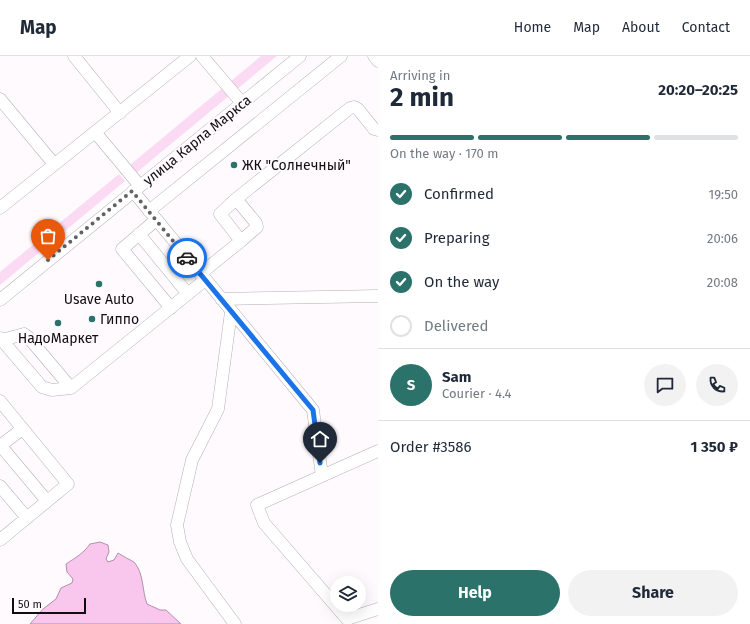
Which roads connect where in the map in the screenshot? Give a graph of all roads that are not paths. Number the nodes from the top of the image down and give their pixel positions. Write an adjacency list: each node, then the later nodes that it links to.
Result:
1 (74, 56): 10 (street)
2 (190, 56): 10 (street)
3 (202, 56): 9 (street)
4 (300, 56): 9 (street, улица Карла Маркса)
5 (341, 56): 17 (street)
6 (374, 56): 7 (street)
7 (378, 61)
8 (0, 99): 13 (street)
9 (242, 103): 14 (street, улица Карла Маркса)
10 (120, 113): 12 (street)
11 (378, 130): 15 (street)
12 (95, 132): 13 (street); 14 (street)
13 (54, 164): 16 (street)
14 (136, 189): 17 (street); 24 (street, улица Карла Маркса)
15 (236, 199): 19 (street); 19 (street)
16 (0, 208)
17 (152, 216): 18 (street); 20 (street)
18 (139, 234): 21 (street); 25 (street)
19 (241, 241): 20 (street)
20 (202, 277): 21 (street); 23 (street)
21 (188, 294): 25 (street)
22 (378, 296): 23 (street)
23 (221, 299): 26 (street)
24 (0, 300)
25 (171, 308): 28 (street)
26 (231, 312): 33 (street); 39 (street)
27 (1, 339): 28 (street); 28 (street)
28 (71, 388)
29 (0, 401): 30 (street)
30 (22, 429): 31 (street); 35 (street)
31 (0, 446): 35 (street)
32 (377, 454): 33 (street)
33 (322, 476): 38 (street)
34 (0, 486): 36 (street)
35 (47, 501): 36 (street)
36 (27, 518): 37 (street)
37 (1, 537)
38 (378, 609)
39 (235, 624)

